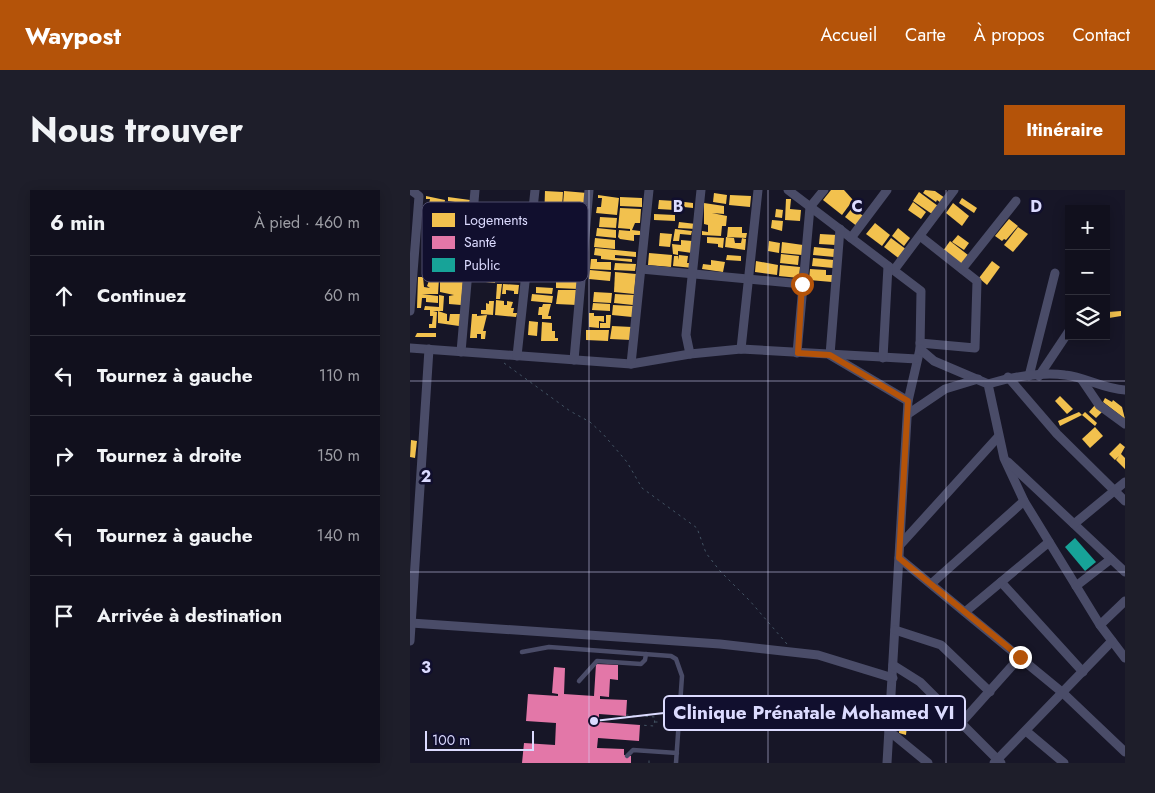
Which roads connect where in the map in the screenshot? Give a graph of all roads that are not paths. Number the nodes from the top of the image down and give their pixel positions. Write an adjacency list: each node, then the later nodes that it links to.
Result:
1 (411, 190): 24 (street)
2 (649, 190): 15 (street)
3 (701, 190): 18 (street)
4 (758, 190): 19 (street)
5 (788, 190): 10 (street)
6 (824, 190): 10 (street)
7 (888, 190): 13 (street)
8 (954, 190): 12 (street)
9 (1016, 201): 16 (street)
10 (810, 207): 11 (street); 23 (street)
11 (840, 229): 13 (street); 33 (street)
12 (920, 236): 14 (street); 16 (street)
13 (851, 238): 14 (street)
14 (891, 268): 26 (street); 35 (street)
15 (641, 269): 18 (street); 38 (street)
16 (962, 269): 26 (street)
17 (1055, 273): 39 (street)
18 (693, 274): 19 (street); 32 (street)
19 (748, 279): 23 (street); 29 (street)
20 (467, 282): 30 (street)
21 (525, 282): 34 (street)
22 (581, 282): 36 (street)
23 (802, 284): 31 (street)
24 (410, 311)
25 (1065, 337): 40 (street)
26 (920, 346): 37 (street); 42 (street)
27 (410, 348): 28 (street)
28 (429, 349): 30 (street); 55 (street)
29 (741, 349): 31 (street); 32 (street)
30 (461, 352): 34 (street)
31 (798, 353): 33 (street)
32 (690, 354): 38 (street)
33 (830, 355): 35 (street); 46 (street)
34 (517, 356): 36 (street)
35 (883, 358): 37 (street)
36 (574, 360): 38 (street)
37 (917, 360): 46 (street)
38 (631, 364)
39 (1029, 376): 40 (street); 41 (street)
40 (1039, 376): 43 (street)
41 (1008, 377): 44 (street); 52 (street)
42 (978, 380): 44 (street); 47 (street)
43 (1082, 380): 45 (street); 48 (street)
44 (988, 384): 49 (street)
45 (1125, 390)
46 (908, 401): 47 (street)
47 (908, 414): 58 (street)
48 (1125, 424)
49 (998, 438): 50 (street); 58 (street)
50 (1004, 458): 53 (street); 56 (street)
51 (1125, 482): 52 (street)
52 (1114, 491): 54 (street); 56 (street)
53 (1024, 501): 57 (street); 63 (street)
54 (1125, 501)
55 (414, 511): 67 (street)
56 (1074, 524): 60 (street)
57 (1049, 542): 62 (street); 64 (street)
58 (900, 545): 59 (street)
59 (899, 558): 63 (street); 69 (street)
60 (1111, 559): 61 (street); 64 (street)
61 (1125, 572)
62 (1001, 582): 66 (street); 77 (street)
63 (931, 584): 66 (street)
64 (1076, 586): 68 (street)
65 (1125, 601): 68 (street)
66 (965, 612): 74 (street)
67 (411, 623): 70 (street); 78 (street)
68 (1100, 625): 71 (street)
69 (895, 630): 76 (street); 80 (street)
70 (410, 641)
71 (1112, 641): 75 (street); 77 (street)
72 (522, 652): 73 (lane)
73 (646, 654): 79 (lane); 86 (lane)
74 (1020, 657): 80 (street); 81 (street)
75 (1125, 658)
76 (893, 664): 78 (street); 82 (street)
77 (1083, 672): 81 (street)
78 (893, 678): 84 (street)
79 (579, 681)
80 (990, 692): 82 (street)
81 (1062, 693): 83 (street); 85 (street)
82 (962, 723): 88 (street)
83 (1026, 730): 88 (street); 92 (street)
84 (889, 731): 90 (street); 91 (street)
85 (1125, 752)
86 (677, 753): 87 (lane); 89 (lane)
87 (627, 756)
88 (998, 762)
89 (676, 763)
90 (888, 763)
91 (928, 763)
92 (1064, 763)

